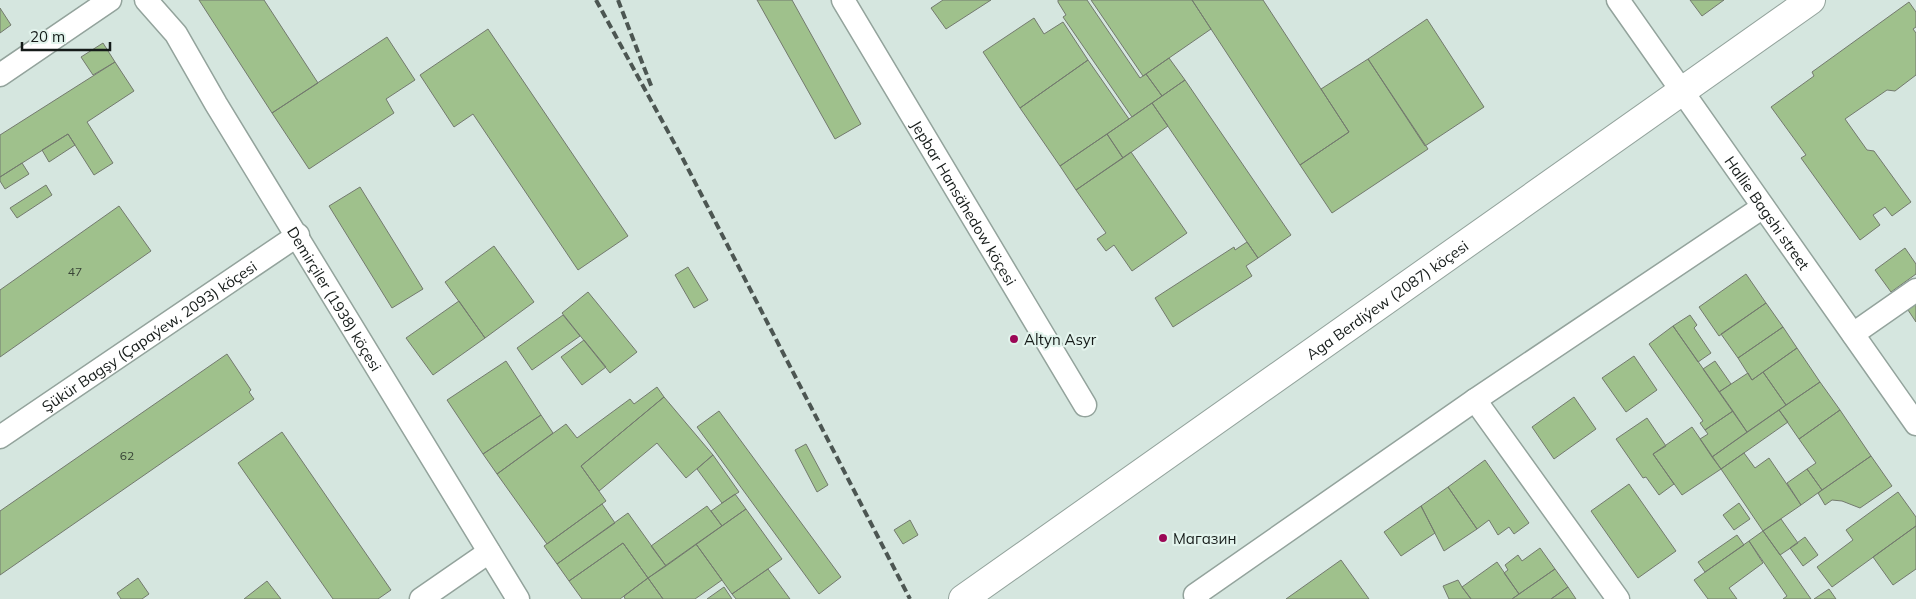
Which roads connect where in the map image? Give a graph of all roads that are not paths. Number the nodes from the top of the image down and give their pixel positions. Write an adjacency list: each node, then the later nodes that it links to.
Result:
1 (110, 0): 6 (street)
2 (146, 0): 9 (street, Demirçiler (1938) köçesi)
3 (843, 0): 13 (street, Jepbar Hansähedow köçesi)
4 (1618, 0): 7 (street, Hallie Bagshi street)
5 (1811, 0): 7 (street, Aga Berdiýew (2087) köçesi)
6 (0, 75)
7 (1682, 91): 8 (street, Hallie Bagshi street); 20 (street, Aga Berdiýew (2087) köçesi)
8 (1763, 207): 11 (street, Hallie Bagshi street); 12 (street)
9 (298, 235): 15 (street, Şükür Bagşy (Çapaýew, 2093) köçesi); 16 (street, Demirçiler (1938) köçesi)
10 (1916, 290): 11 (street)
11 (1853, 334): 14 (street, Hallie Bagshi street)
12 (1475, 400): 17 (street); 21 (street)
13 (1086, 405)
14 (1916, 424)
15 (0, 437)
16 (489, 552): 18 (street); 19 (street, Demirçiler (1938) köçesi)
17 (1196, 597)
18 (421, 599)
19 (518, 599)
20 (963, 599)
21 (1618, 599)

